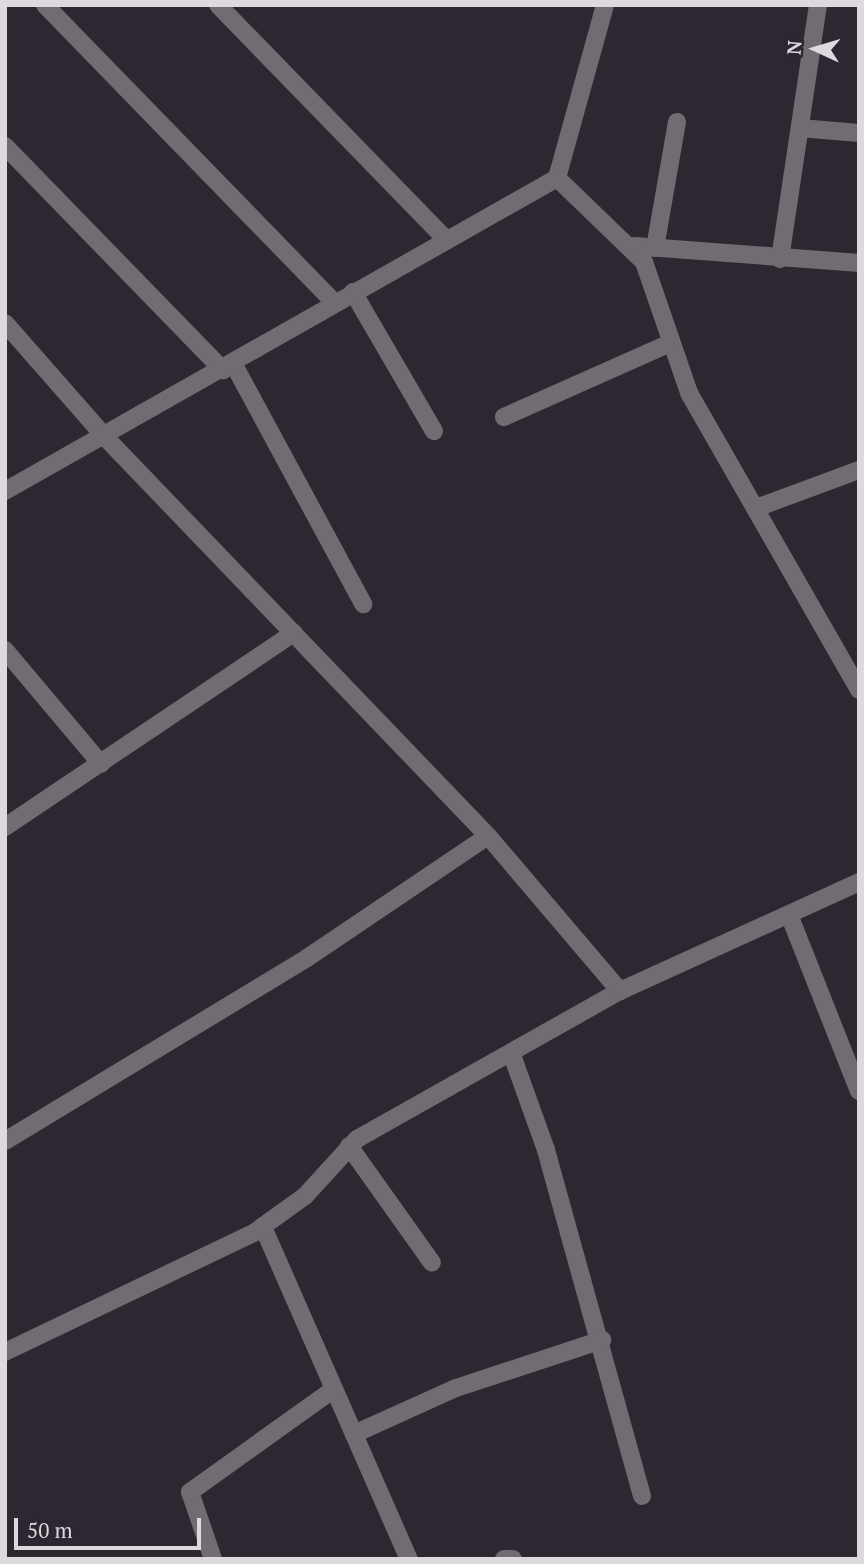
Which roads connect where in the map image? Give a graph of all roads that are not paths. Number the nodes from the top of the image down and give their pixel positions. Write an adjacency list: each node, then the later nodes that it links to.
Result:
1 (45, 5): 16 (street)
2 (218, 5): 10 (street)
3 (605, 5): 9 (street)
4 (818, 5): 6 (street)
5 (677, 122): 12 (street)
6 (800, 128): 7 (street); 13 (street)
7 (859, 133)
8 (5, 146): 19 (street)
9 (557, 178): 10 (street); 11 (street)
10 (443, 237): 15 (street)
11 (634, 246): 12 (street); 18 (street)
12 (655, 248): 13 (street)
13 (780, 260): 14 (street)
14 (859, 262)
15 (353, 292): 16 (street); 21 (street)
16 (335, 303): 19 (street)
17 (5, 323): 22 (street)
18 (670, 342): 20 (street); 25 (street)
19 (229, 368): 22 (street); 26 (street)
20 (505, 417)
21 (434, 431)
22 (105, 437): 24 (street); 27 (street)
23 (859, 470): 25 (street)
24 (5, 492)
25 (756, 508): 29 (street)
26 (363, 604)
27 (294, 633): 30 (street); 32 (street)
28 (5, 650): 30 (street)
29 (859, 690)
30 (102, 764): 31 (street)
31 (5, 827)
32 (488, 836): 35 (street); 38 (street)
33 (859, 883): 34 (street)
34 (790, 917): 35 (street); 37 (street)
35 (620, 991): 36 (street)
36 (512, 1055): 39 (street); 42 (street)
37 (859, 1091)
38 (5, 1142)
39 (349, 1146): 40 (street); 41 (street)
40 (263, 1227): 43 (street); 44 (street)
41 (432, 1263)
42 (602, 1340): 45 (street); 46 (street)
43 (5, 1352)
44 (334, 1389): 45 (street); 47 (street)
45 (354, 1434): 48 (street)
46 (642, 1496)
47 (212, 1559)
48 (409, 1559)
49 (504, 1559): 50 (street)
50 (513, 1559)

